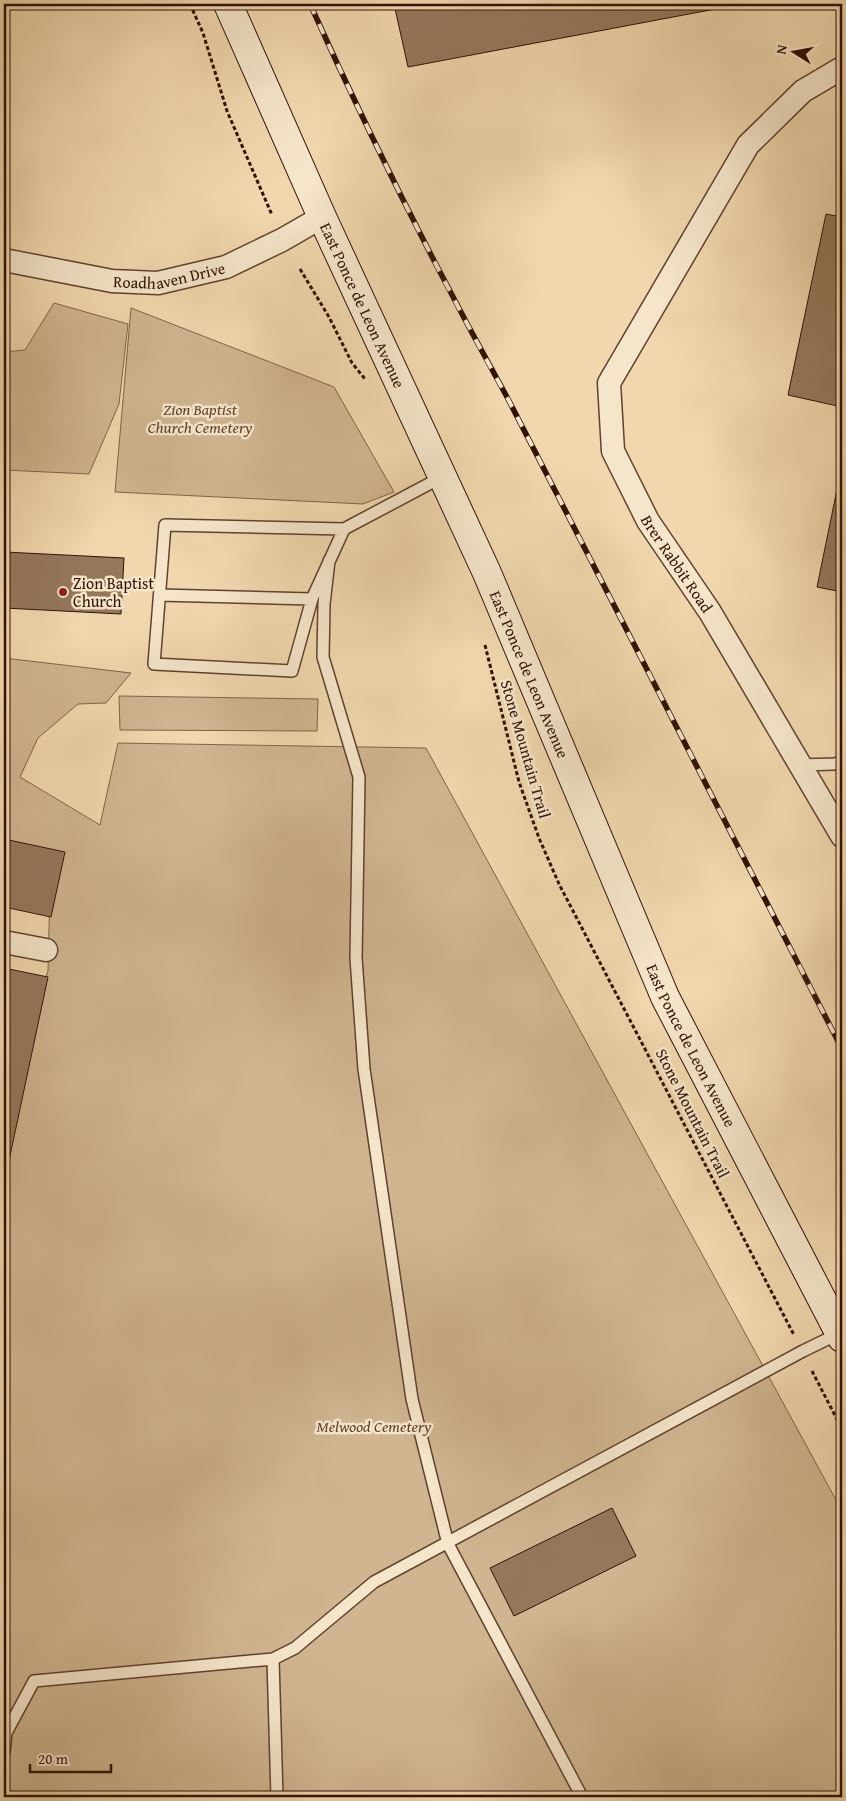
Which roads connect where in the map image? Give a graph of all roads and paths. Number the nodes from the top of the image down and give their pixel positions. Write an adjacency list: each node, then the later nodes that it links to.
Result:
1 (190, 4): 4 (path)
2 (228, 4): 5 (main road, East Ponce de Leon Avenue)
3 (842, 68): 16 (street, Brer Rabbit Road)
4 (272, 215)
5 (322, 217): 6 (street, Roadhaven Drive); 9 (main road, East Ponce de Leon Avenue)
6 (4, 260)
7 (300, 269): 8 (path)
8 (369, 384)
9 (442, 477): 10 (lane); 20 (main road, East Ponce de Leon Avenue)
10 (344, 529): 11 (lane); 12 (lane)
11 (329, 561): 13 (lane); 24 (lane)
12 (160, 595): 13 (lane); 13 (lane)
13 (312, 598)
14 (484, 639): 21 (path, Stone Mountain Trail)
15 (842, 762): 16 (lane)
16 (800, 766): 17 (street, Brer Rabbit Road)
17 (842, 836)
18 (4, 942): 19 (street)
19 (46, 950)
20 (841, 1336): 24 (lane)
21 (796, 1340)
22 (812, 1371): 23 (path)
23 (842, 1429)
24 (448, 1544): 25 (lane); 28 (lane)
25 (274, 1659): 26 (lane); 27 (lane)
26 (4, 1752)
27 (277, 1797)
28 (582, 1797)

